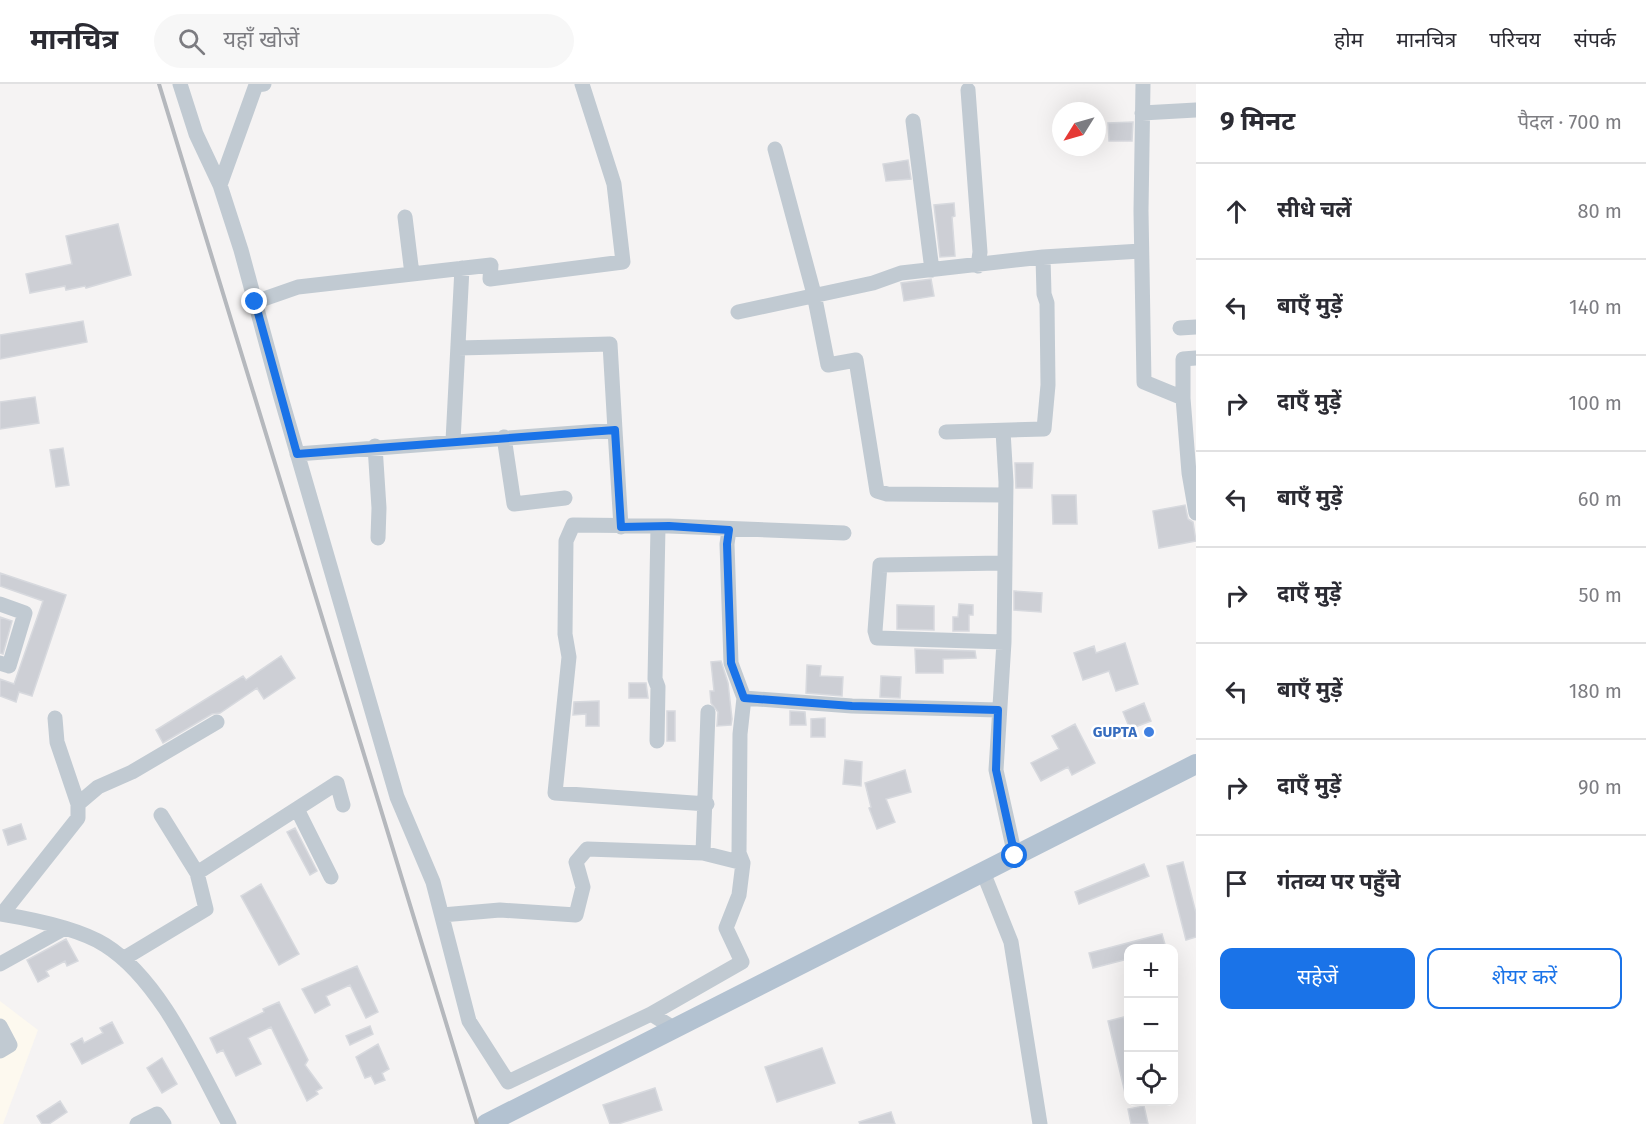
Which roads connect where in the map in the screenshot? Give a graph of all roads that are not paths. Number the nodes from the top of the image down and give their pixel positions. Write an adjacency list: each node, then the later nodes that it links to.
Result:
1 (180, 84): 10 (street)
2 (264, 84): 10 (street)
3 (582, 84): 15 (street)
4 (1143, 84): 7 (street)
5 (968, 90): 14 (street)
6 (1196, 110): 7 (street)
7 (1142, 113): 12 (street)
8 (913, 121): 16 (street)
9 (775, 149): 18 (street)
10 (220, 185): 19 (street)
11 (405, 217): 17 (street)
12 (1141, 251): 13 (street); 23 (street)
13 (1043, 257): 14 (street); 25 (street)
14 (978, 266): 16 (street)
15 (462, 268): 17 (street); 21 (street)
16 (932, 270): 18 (street)
17 (412, 274): 19 (street)
18 (814, 294): 20 (street); 31 (street)
19 (255, 302): 30 (street)
20 (738, 312)
21 (458, 348): 24 (street); 28 (street)
22 (1196, 358): 23 (street)
23 (1183, 398): 33 (street)
24 (615, 430): 27 (street); 34 (street)
25 (1003, 431): 26 (street); 31 (street)
26 (946, 432)
27 (504, 437): 28 (street); 32 (street)
28 (453, 441): 29 (street)
29 (375, 447): 30 (street); 38 (street)
30 (297, 454): 62 (street)
31 (1004, 495): 39 (street)
32 (566, 498)
33 (1196, 513)
34 (621, 527): 35 (street); 51 (street)
35 (657, 527): 36 (street); 48 (street)
36 (729, 530): 37 (street); 43 (street)
37 (844, 533)
38 (378, 538)
39 (1004, 563): 41 (street); 41 (street)
40 (0, 604): 42 (street)
41 (1004, 642): 44 (street)
42 (0, 663)
43 (744, 698): 44 (street); 57 (street)
44 (998, 710): 56 (street)
45 (708, 712): 51 (street)
46 (55, 718): 50 (street)
47 (217, 722): 50 (street)
48 (657, 741)
49 (1196, 764): 56 (main road)
50 (78, 804): 61 (street)
51 (706, 804): 55 (street)
52 (343, 805): 53 (street)
53 (297, 809): 59 (street); 60 (street)
54 (161, 815): 59 (street)
55 (703, 853): 57 (street); 62 (street)
56 (1015, 856): 58 (main road)
57 (743, 863): 66 (street)
58 (983, 872): 68 (main road); 74 (street)
59 (197, 873): 64 (street)
60 (331, 877)
61 (1, 914): 63 (street)
62 (442, 915): 66 (street)
63 (63, 929): 64 (street); 65 (street)
64 (123, 959): 72 (street)
65 (0, 964)
66 (651, 1014): 68 (street)
67 (0, 1026): 69 (street)
68 (675, 1029): 73 (main road)
69 (0, 1051)
70 (137, 1124): 71 (street)
71 (164, 1124)
72 (229, 1124)
73 (486, 1124)
74 (1040, 1124)

